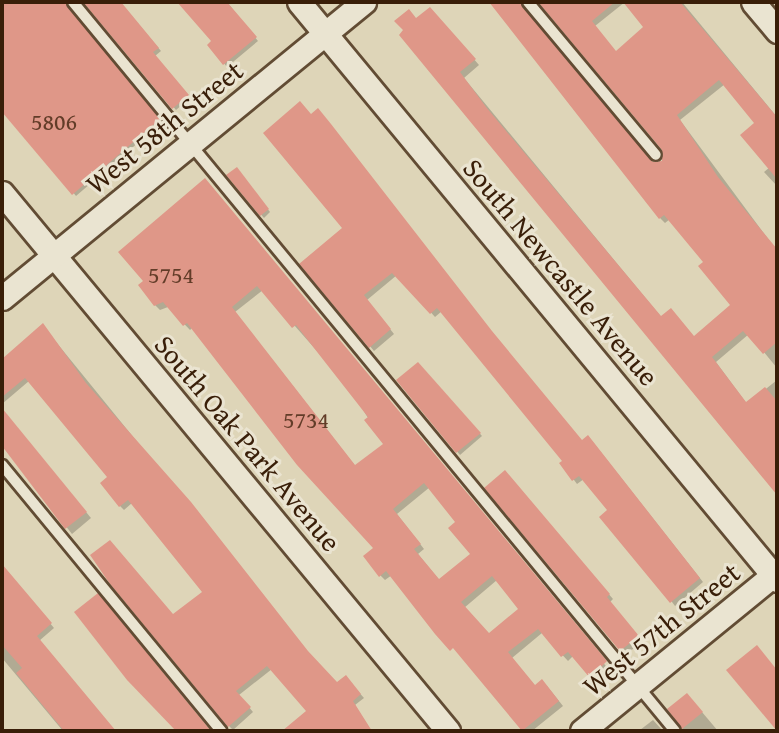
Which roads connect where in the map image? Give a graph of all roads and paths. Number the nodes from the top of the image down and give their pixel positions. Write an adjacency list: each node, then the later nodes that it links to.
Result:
1 (73, 2): 8 (lane)
2 (299, 2): 7 (street, South Newcastle Avenue)
3 (364, 2): 7 (street, West 58th Street)
4 (528, 2): 9 (lane)
5 (753, 2): 6 (street)
6 (777, 31)
7 (325, 33): 8 (street, West 58th Street); 14 (street, South Newcastle Avenue)
8 (190, 144): 11 (street, West 58th Street); 15 (lane)
9 (656, 155)
10 (2, 193): 11 (street, South Oak Park Avenue)
11 (54, 256): 12 (street, West 58th Street); 17 (street, South Oak Park Avenue)
12 (2, 298)
13 (2, 465): 16 (lane)
14 (776, 576): 15 (street, West 57th Street)
15 (637, 686): 18 (street, West 57th Street); 19 (lane)
16 (221, 731)
17 (448, 731)
18 (582, 731)
19 (675, 731)

